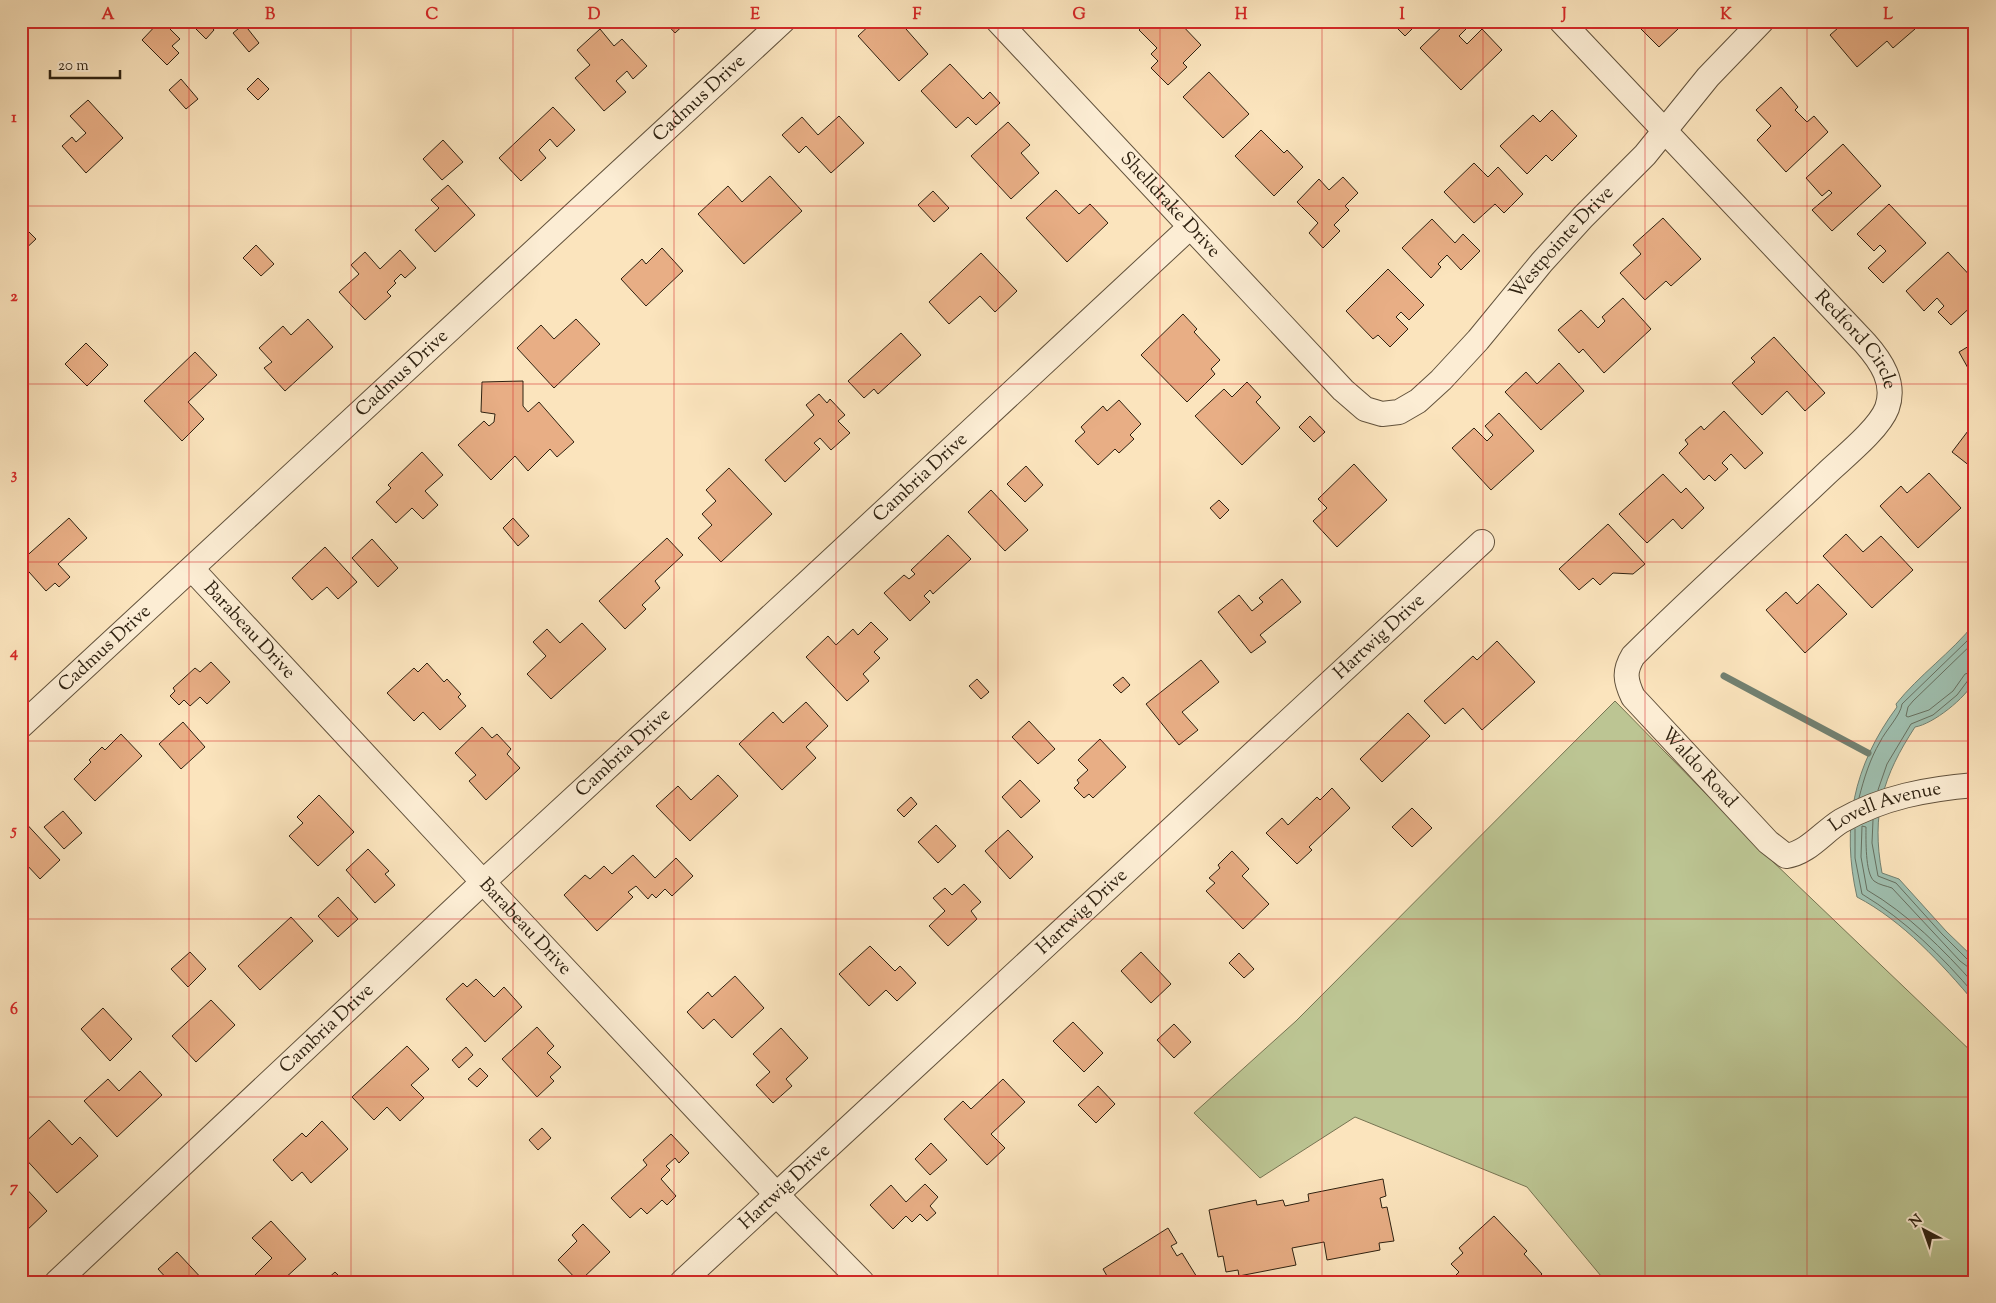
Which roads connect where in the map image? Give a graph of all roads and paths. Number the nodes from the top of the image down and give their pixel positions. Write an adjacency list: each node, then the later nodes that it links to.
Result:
1 (783, 21): 9 (street, Cadmus Drive)
2 (998, 21): 6 (street, Shelldrake Drive)
3 (1562, 21): 5 (street, Redford Circle)
4 (1762, 21): 5 (street, Westpointe Drive)
5 (1665, 130): 7 (street, Westpointe Drive); 10 (street, Redford Circle)
6 (1190, 226): 7 (street, Shelldrake Drive); 14 (street, Cambria Drive)
7 (1343, 390)
8 (1482, 542): 15 (street, Hartwig Drive)
9 (192, 569): 11 (street, Cadmus Drive); 14 (street, Barabeau Drive)
10 (1633, 656): 13 (street, Waldo Road)
11 (21, 726)
12 (1975, 785): 13 (street, Lovell Avenue)
13 (1804, 850)
14 (482, 882): 15 (street, Barabeau Drive); 16 (street, Cambria Drive)
15 (776, 1194): 17 (street, Hartwig Drive); 18 (street, Barabeau Drive)
16 (57, 1282)
17 (682, 1282)
18 (862, 1282)

